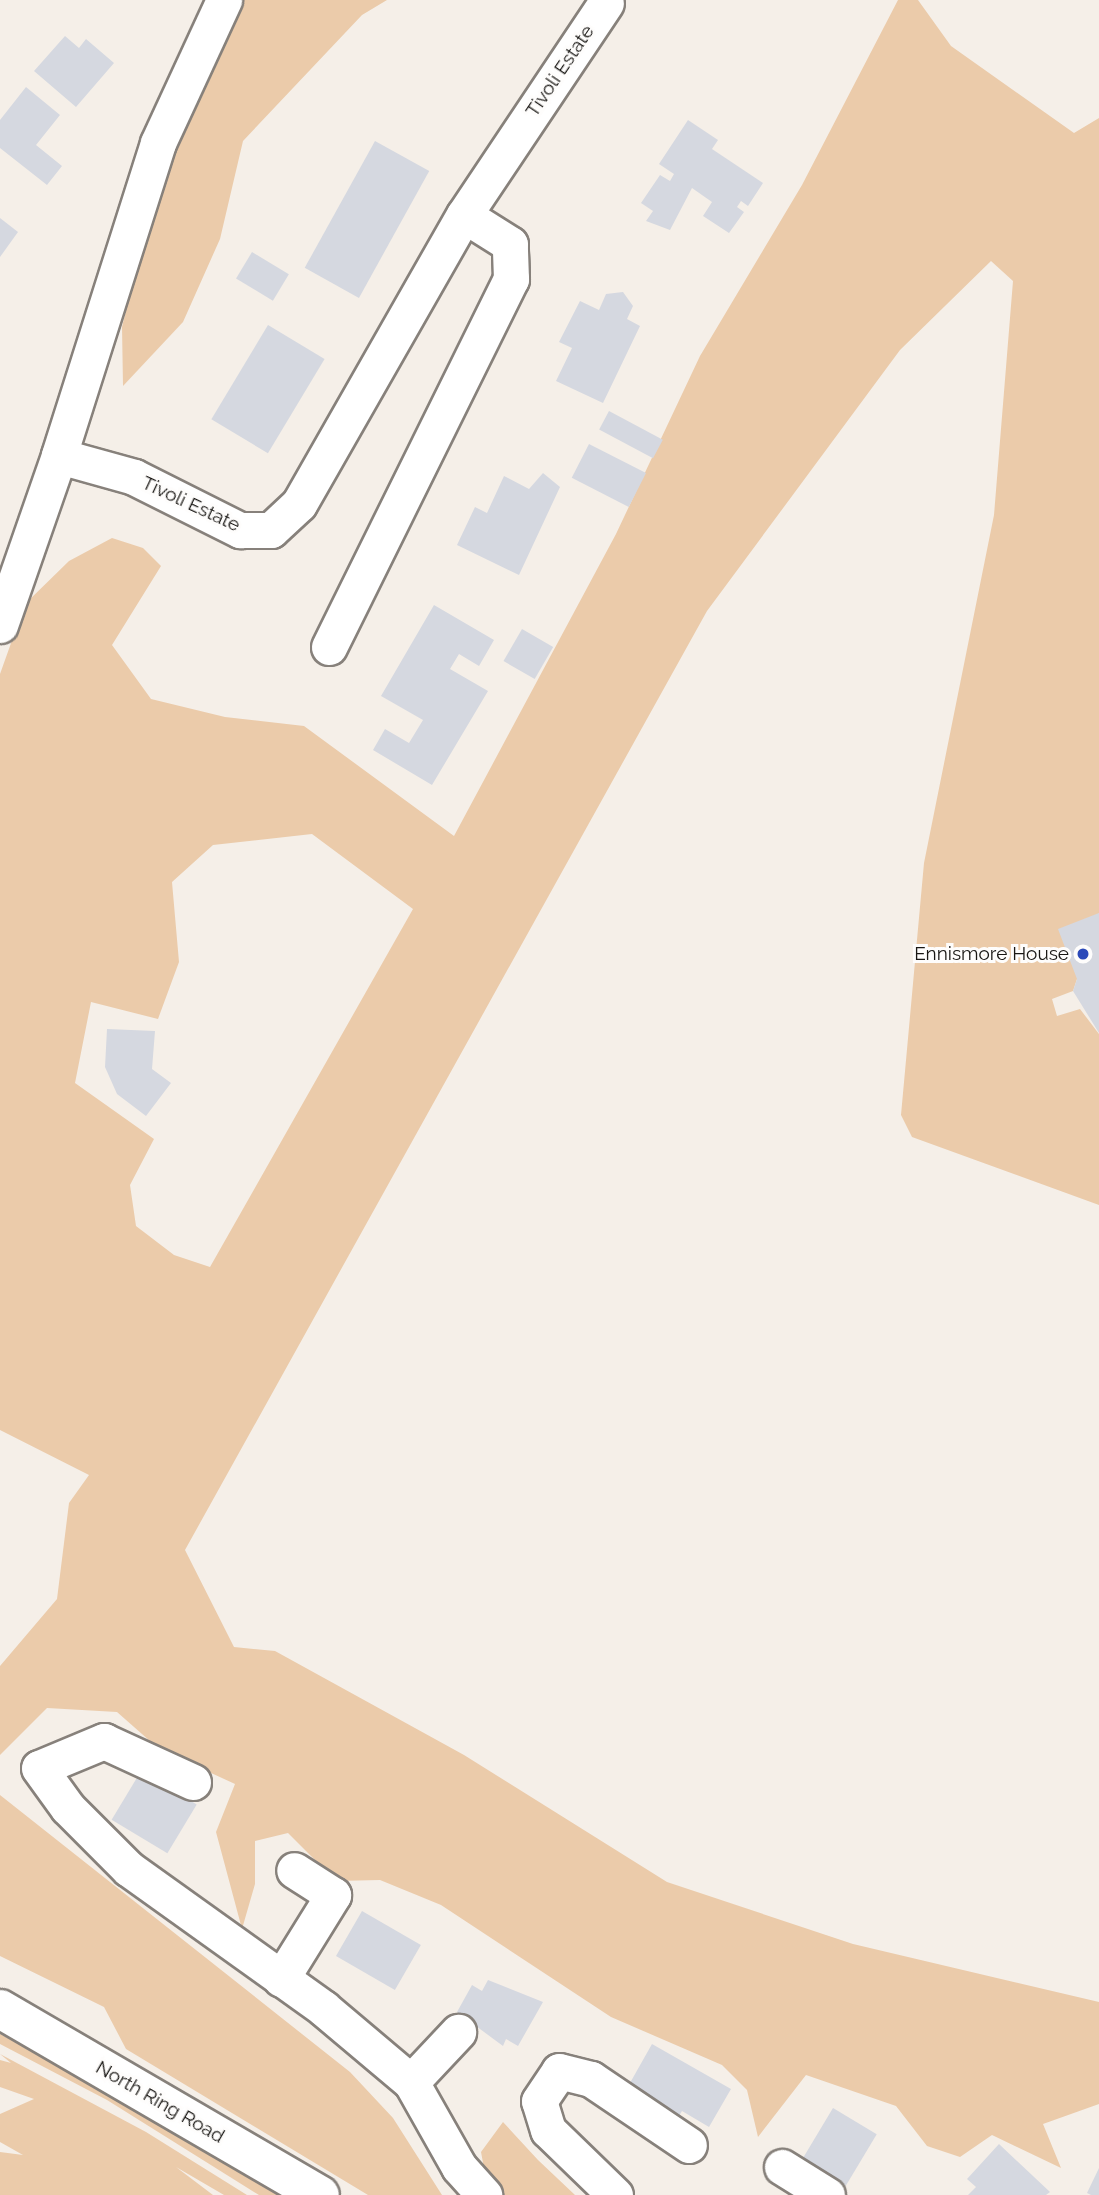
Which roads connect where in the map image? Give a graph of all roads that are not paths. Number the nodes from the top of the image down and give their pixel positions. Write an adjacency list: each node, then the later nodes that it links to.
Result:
1 (224, 0): 4 (street)
2 (606, 3): 3 (street, Tivoli Estate)
3 (464, 215): 4 (street, Tivoli Estate); 6 (street)
4 (59, 456): 5 (street)
5 (0, 625)
6 (329, 648)
7 (193, 1782): 9 (street)
8 (294, 1870): 9 (street)
9 (281, 1979): 12 (street)
10 (0, 2009): 15 (main road, North Ring Road)
11 (458, 2032): 12 (street)
12 (411, 2082): 16 (street)
13 (690, 2145): 17 (street)
14 (782, 2167): 18 (street)
15 (320, 2195)
16 (484, 2195)
17 (615, 2195)
18 (827, 2195)

